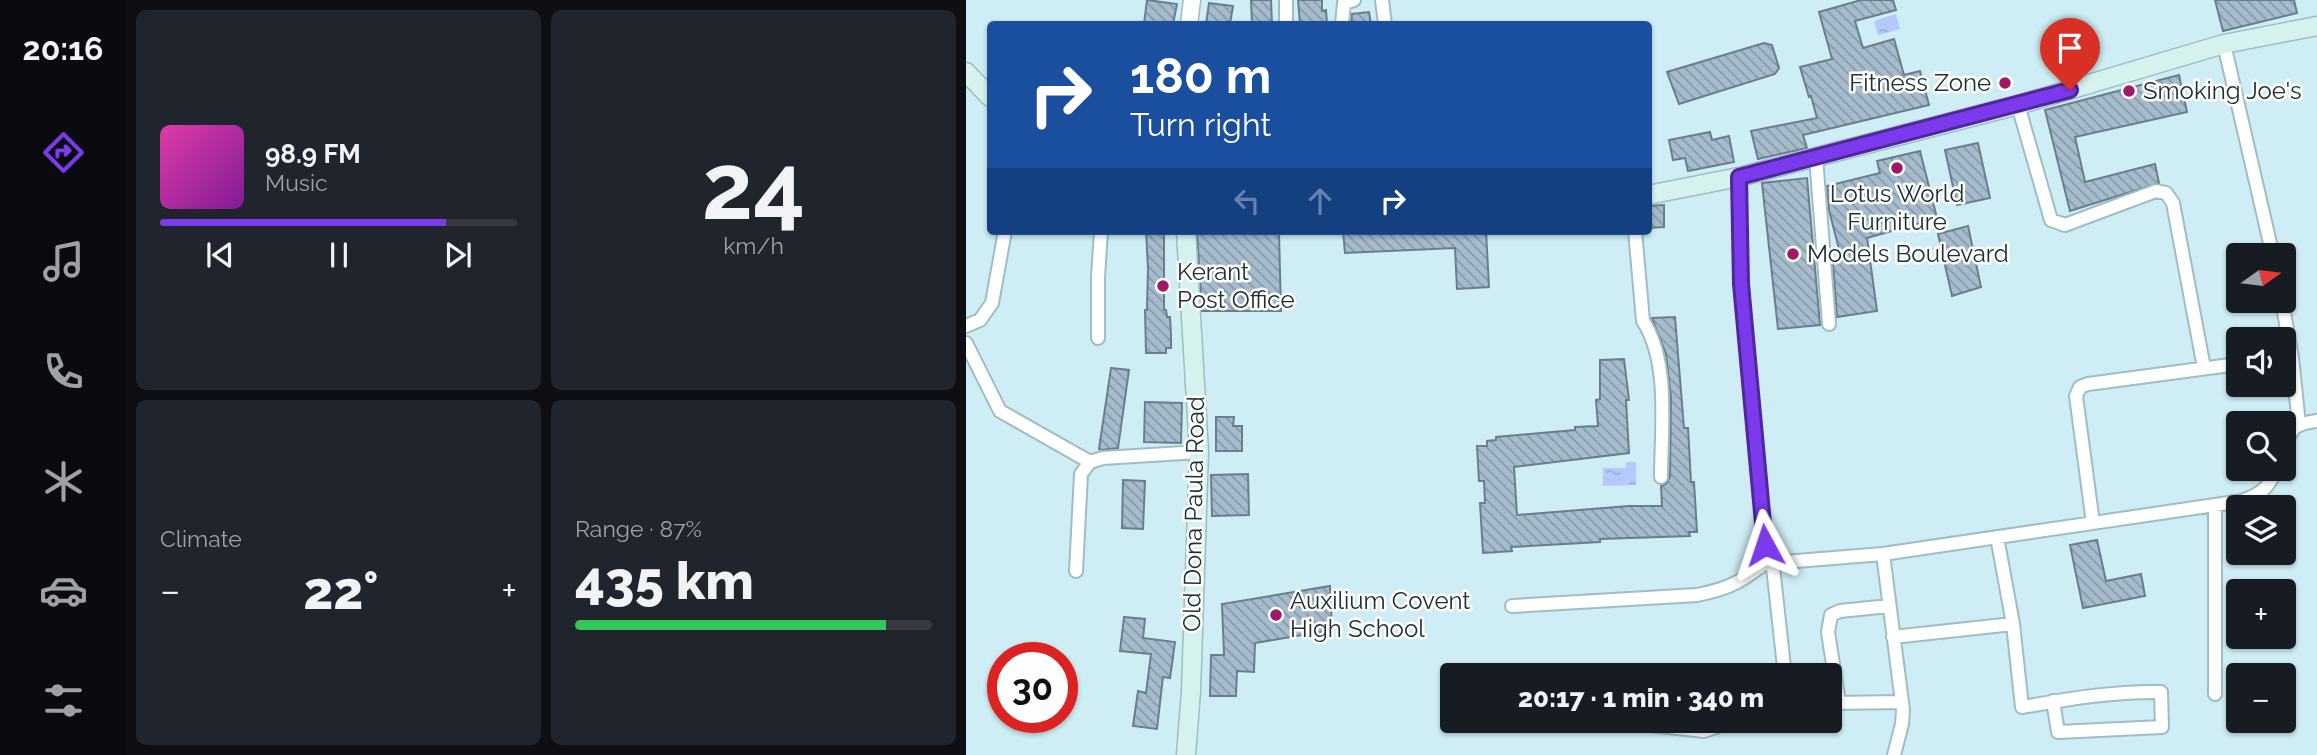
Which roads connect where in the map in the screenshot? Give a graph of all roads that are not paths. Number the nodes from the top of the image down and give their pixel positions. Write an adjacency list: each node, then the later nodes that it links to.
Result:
1 (1192, 0): 5 (street)
2 (1286, 0): 6 (street)
3 (1354, 0): 7 (street)
4 (1382, 0): 8 (street)
5 (1189, 21)
6 (1286, 21)
7 (1342, 21)
8 (1385, 21)
9 (2317, 26): 10 (main road)
10 (2224, 44): 13 (main road); 21 (street)
11 (966, 72): 12 (main road)
12 (987, 92)
13 (2018, 105): 14 (main road); 27 (street)
14 (1816, 157): 15 (main road); 22 (street)
15 (1739, 177): 16 (main road); 40 (street)
16 (1652, 194)
17 (1004, 235): 23 (street)
18 (1101, 235): 24 (street)
19 (1186, 235): 32 (main road, Old Dona Paula Road)
20 (1635, 235): 34 (street)
21 (2270, 243)
22 (1829, 324)
23 (966, 326)
24 (1098, 338)
25 (966, 343): 33 (street)
26 (2226, 365): 27 (street)
27 (2204, 368): 37 (street)
28 (2295, 397): 30 (street)
29 (2317, 421): 30 (street)
30 (2300, 424): 31 (street)
31 (2296, 427)
32 (1199, 452): 33 (street); 52 (main road, Old Dona Paula Road)
33 (1090, 462): 41 (street)
34 (1661, 477)
35 (2272, 481): 36 (street)
36 (2215, 505): 37 (street); 48 (street)
37 (2093, 523): 38 (street)
38 (1997, 537): 39 (street); 44 (street)
39 (1883, 554): 40 (street); 43 (street)
40 (1772, 558): 42 (street); 46 (street)
41 (1076, 571)
42 (1512, 606)
43 (1889, 606): 45 (street); 47 (street)
44 (2013, 624): 45 (street); 49 (street)
45 (1893, 638): 50 (street)
46 (1784, 663)
47 (1831, 663)
48 (2215, 694)
49 (2053, 701): 49 (street)
50 (1902, 702): 51 (street); 53 (street)
51 (1842, 703)
52 (1186, 755)
53 (1894, 755)

